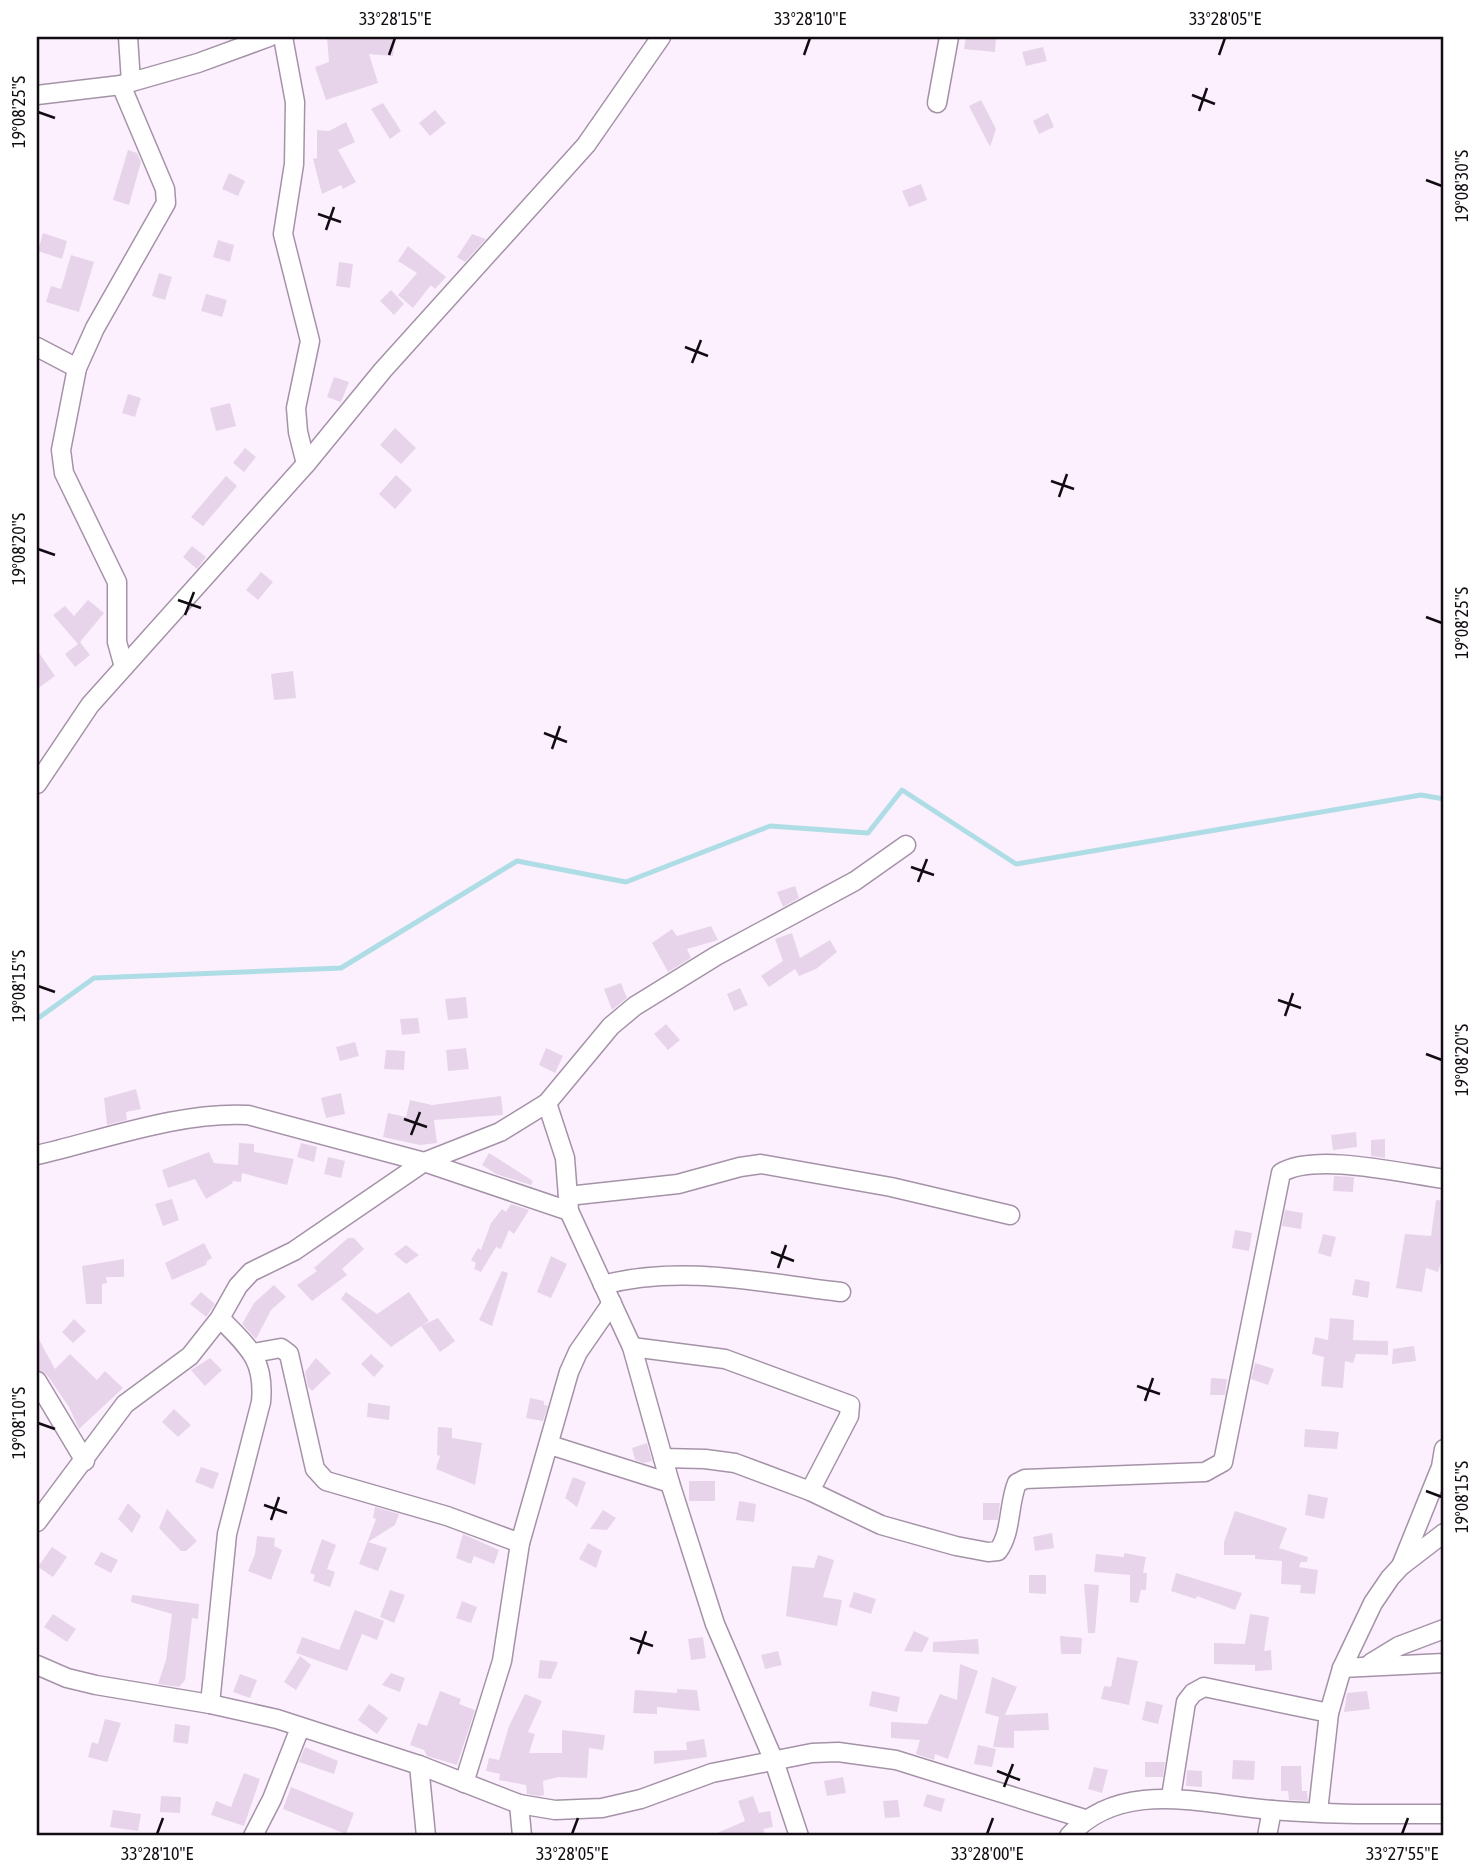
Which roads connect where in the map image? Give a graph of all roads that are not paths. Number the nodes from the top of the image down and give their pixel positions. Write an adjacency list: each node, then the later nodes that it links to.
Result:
1 (128, 37): 6 (street)
2 (269, 37): 6 (street)
3 (283, 37): 11 (street)
4 (661, 37): 11 (street)
5 (949, 37): 8 (street)
6 (126, 83): 7 (street); 10 (street)
7 (37, 95)
8 (937, 103)
9 (37, 347): 10 (street)
10 (77, 368): 12 (street)
11 (306, 464): 12 (street)
12 (124, 667): 13 (street)
13 (37, 784)
14 (906, 845): 15 (street)
15 (547, 1103): 17 (street); 19 (street)
16 (37, 1155): 17 (street)
17 (424, 1162): 19 (street); 24 (street)
18 (1444, 1179): 33 (street)
19 (568, 1203): 20 (street); 21 (street)
20 (1010, 1215)
21 (603, 1285): 22 (street); 23 (street)
22 (841, 1292)
23 (612, 1303): 25 (street); 28 (street)
24 (220, 1318): 26 (street); 31 (street)
25 (632, 1347): 30 (street); 33 (street)
26 (254, 1353): 36 (street); 43 (street)
27 (37, 1381): 31 (street)
28 (550, 1444): 32 (street); 36 (street)
29 (1444, 1449): 37 (street)
30 (663, 1458): 32 (street); 33 (street)
31 (85, 1461): 34 (street)
32 (670, 1483): 46 (street)
33 (810, 1492)
34 (37, 1521)
35 (1444, 1533): 37 (street)
36 (520, 1542): 48 (street)
37 (1401, 1566): 42 (street)
38 (1444, 1629): 40 (street)
39 (1444, 1663): 40 (street)
40 (1368, 1664): 42 (street)
41 (37, 1665): 43 (street)
42 (1342, 1668): 44 (street)
43 (210, 1703): 45 (street)
44 (1329, 1713): 49 (street); 52 (street)
45 (300, 1728): 47 (street); 55 (street)
46 (774, 1761): 50 (street); 54 (street); 58 (street)
47 (419, 1765): 48 (street); 56 (street)
48 (464, 1783): 50 (street)
49 (1171, 1797): 51 (street); 54 (street)
50 (519, 1804): 57 (street)
51 (1272, 1810): 52 (street); 60 (street)
52 (1318, 1811): 53 (street)
53 (1444, 1814)
54 (1085, 1819): 59 (street)
55 (253, 1836)
56 (426, 1836)
57 (522, 1836)
58 (799, 1836)
59 (1069, 1836)
60 (1267, 1836)

